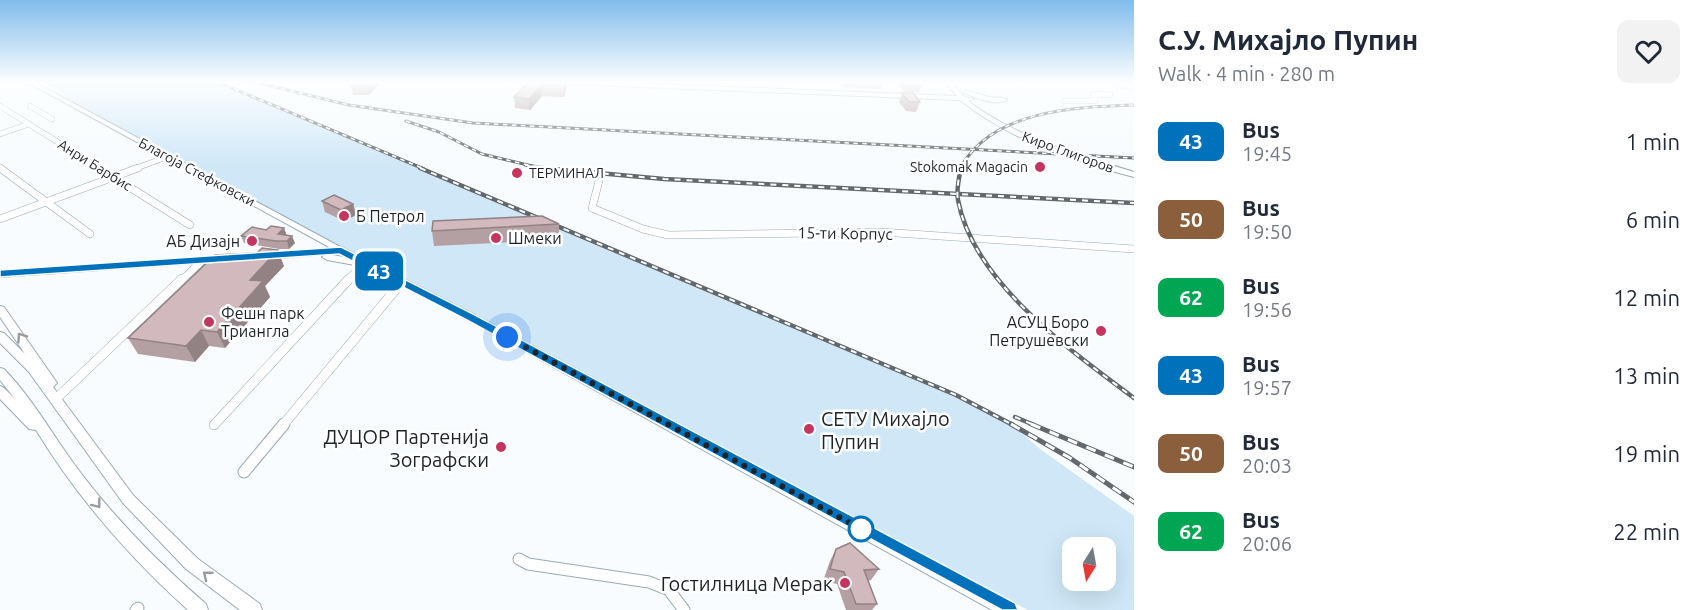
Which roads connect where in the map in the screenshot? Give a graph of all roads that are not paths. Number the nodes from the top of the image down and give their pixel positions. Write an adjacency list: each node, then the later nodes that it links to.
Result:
1 (7, 110): 8 (street, Анри Барбис)
2 (37, 110): 6 (street)
3 (83, 110): 10 (street, Благоја Стефковски)
4 (981, 110): 13 (street, Киро Глигоров)
5 (982, 110): 12 (street, Киро Глигоров)
6 (43, 114): 7 (street); 8 (street)
7 (52, 119)
8 (26, 122): 9 (street); 14 (street, Анри Барбис)
9 (0, 134)
10 (169, 156): 14 (street); 20 (street, Благоја Стефковски)
11 (0, 168): 16 (street)
12 (1134, 171)
13 (1134, 175)
14 (113, 177): 16 (street); 18 (street, Анри Барбис)
15 (600, 177): 21 (street, 15-ти Корпус)
16 (47, 201): 17 (street); 19 (street)
17 (0, 219)
18 (190, 225)
19 (90, 234)
20 (312, 234): 22 (street, Благоја Стефковски); 23 (street)
21 (1134, 249)
22 (341, 250): 23 (street); 25 (street); 29 (street, Благоја Стефковски)
23 (300, 254): 24 (street)
24 (286, 256): 25 (street); 27 (street)
25 (327, 257): 29 (street)
26 (239, 258): 28 (street)
27 (253, 258)
28 (202, 261): 30 (street); 36 (street)
29 (364, 263): 31 (street, Благоја Стефковски); 37 (street)
30 (0, 274)
31 (401, 283): 40 (street); 45 (street, Благоја Стефковски)
32 (0, 309): 36 (street, one-way to 32)
33 (0, 336): 38 (street)
34 (0, 372): 39 (street)
35 (0, 391): 39 (street)
36 (59, 396): 38 (street)
37 (214, 425)
38 (85, 440): 43 (street, one-way to 38)
39 (61, 458): 42 (street, one-way to 42)
40 (244, 472)
41 (519, 559): 44 (street)
42 (200, 610)
43 (254, 610)
44 (684, 610)
45 (1009, 610)

